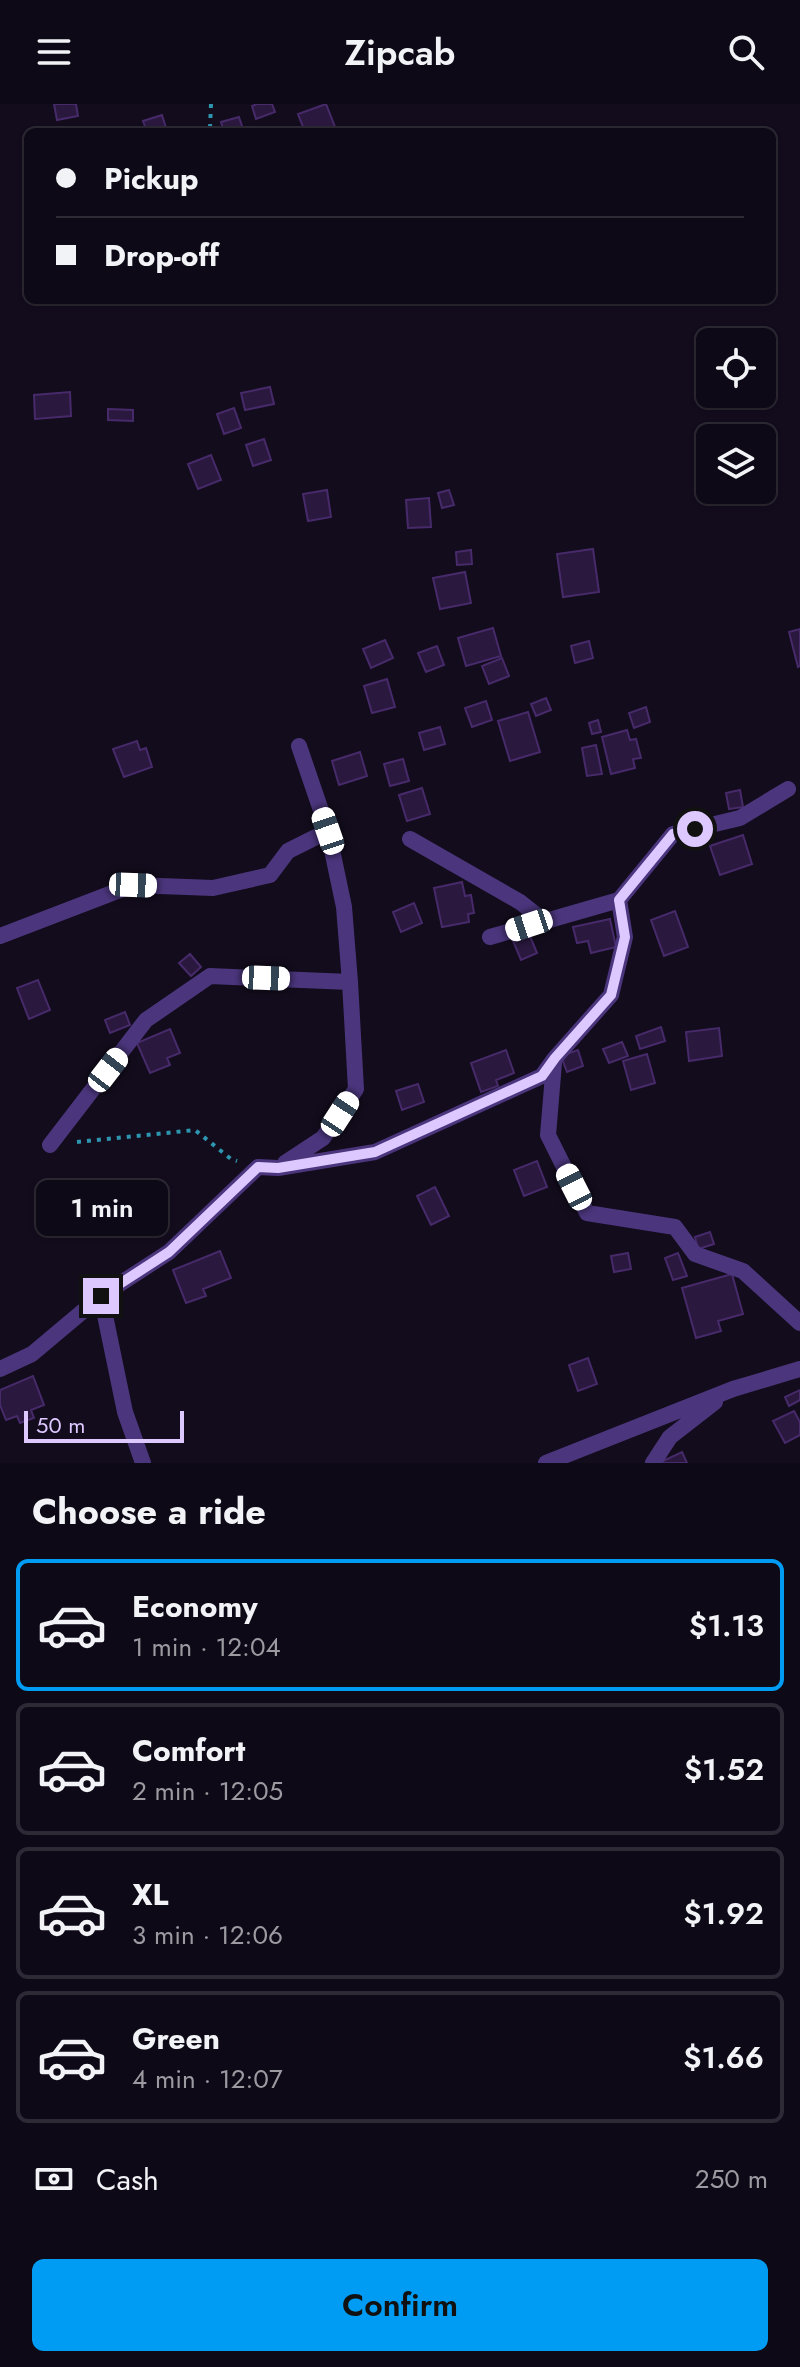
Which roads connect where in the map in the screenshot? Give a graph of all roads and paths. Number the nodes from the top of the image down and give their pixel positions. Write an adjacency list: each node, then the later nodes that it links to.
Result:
1 (211, 104): 2 (path)
2 (210, 128)
3 (299, 746): 5 (street)
4 (788, 789): 7 (street)
5 (328, 831): 9 (street); 11 (street)
6 (410, 839): 8 (street)
7 (619, 900): 8 (street); 12 (street)
8 (544, 921): 10 (street)
9 (0, 936)
10 (490, 937)
11 (350, 982): 13 (street); 15 (street)
12 (555, 1058): 15 (street); 17 (street)
13 (50, 1145): 14 (path)
14 (258, 1167): 15 (street); 16 (street)
15 (278, 1168)
16 (101, 1296): 18 (street); 21 (street)
17 (800, 1323)
18 (0, 1369)
19 (800, 1369): 20 (street)
20 (733, 1389): 22 (street); 23 (street)
21 (143, 1463)
22 (546, 1463)
23 (653, 1463)

